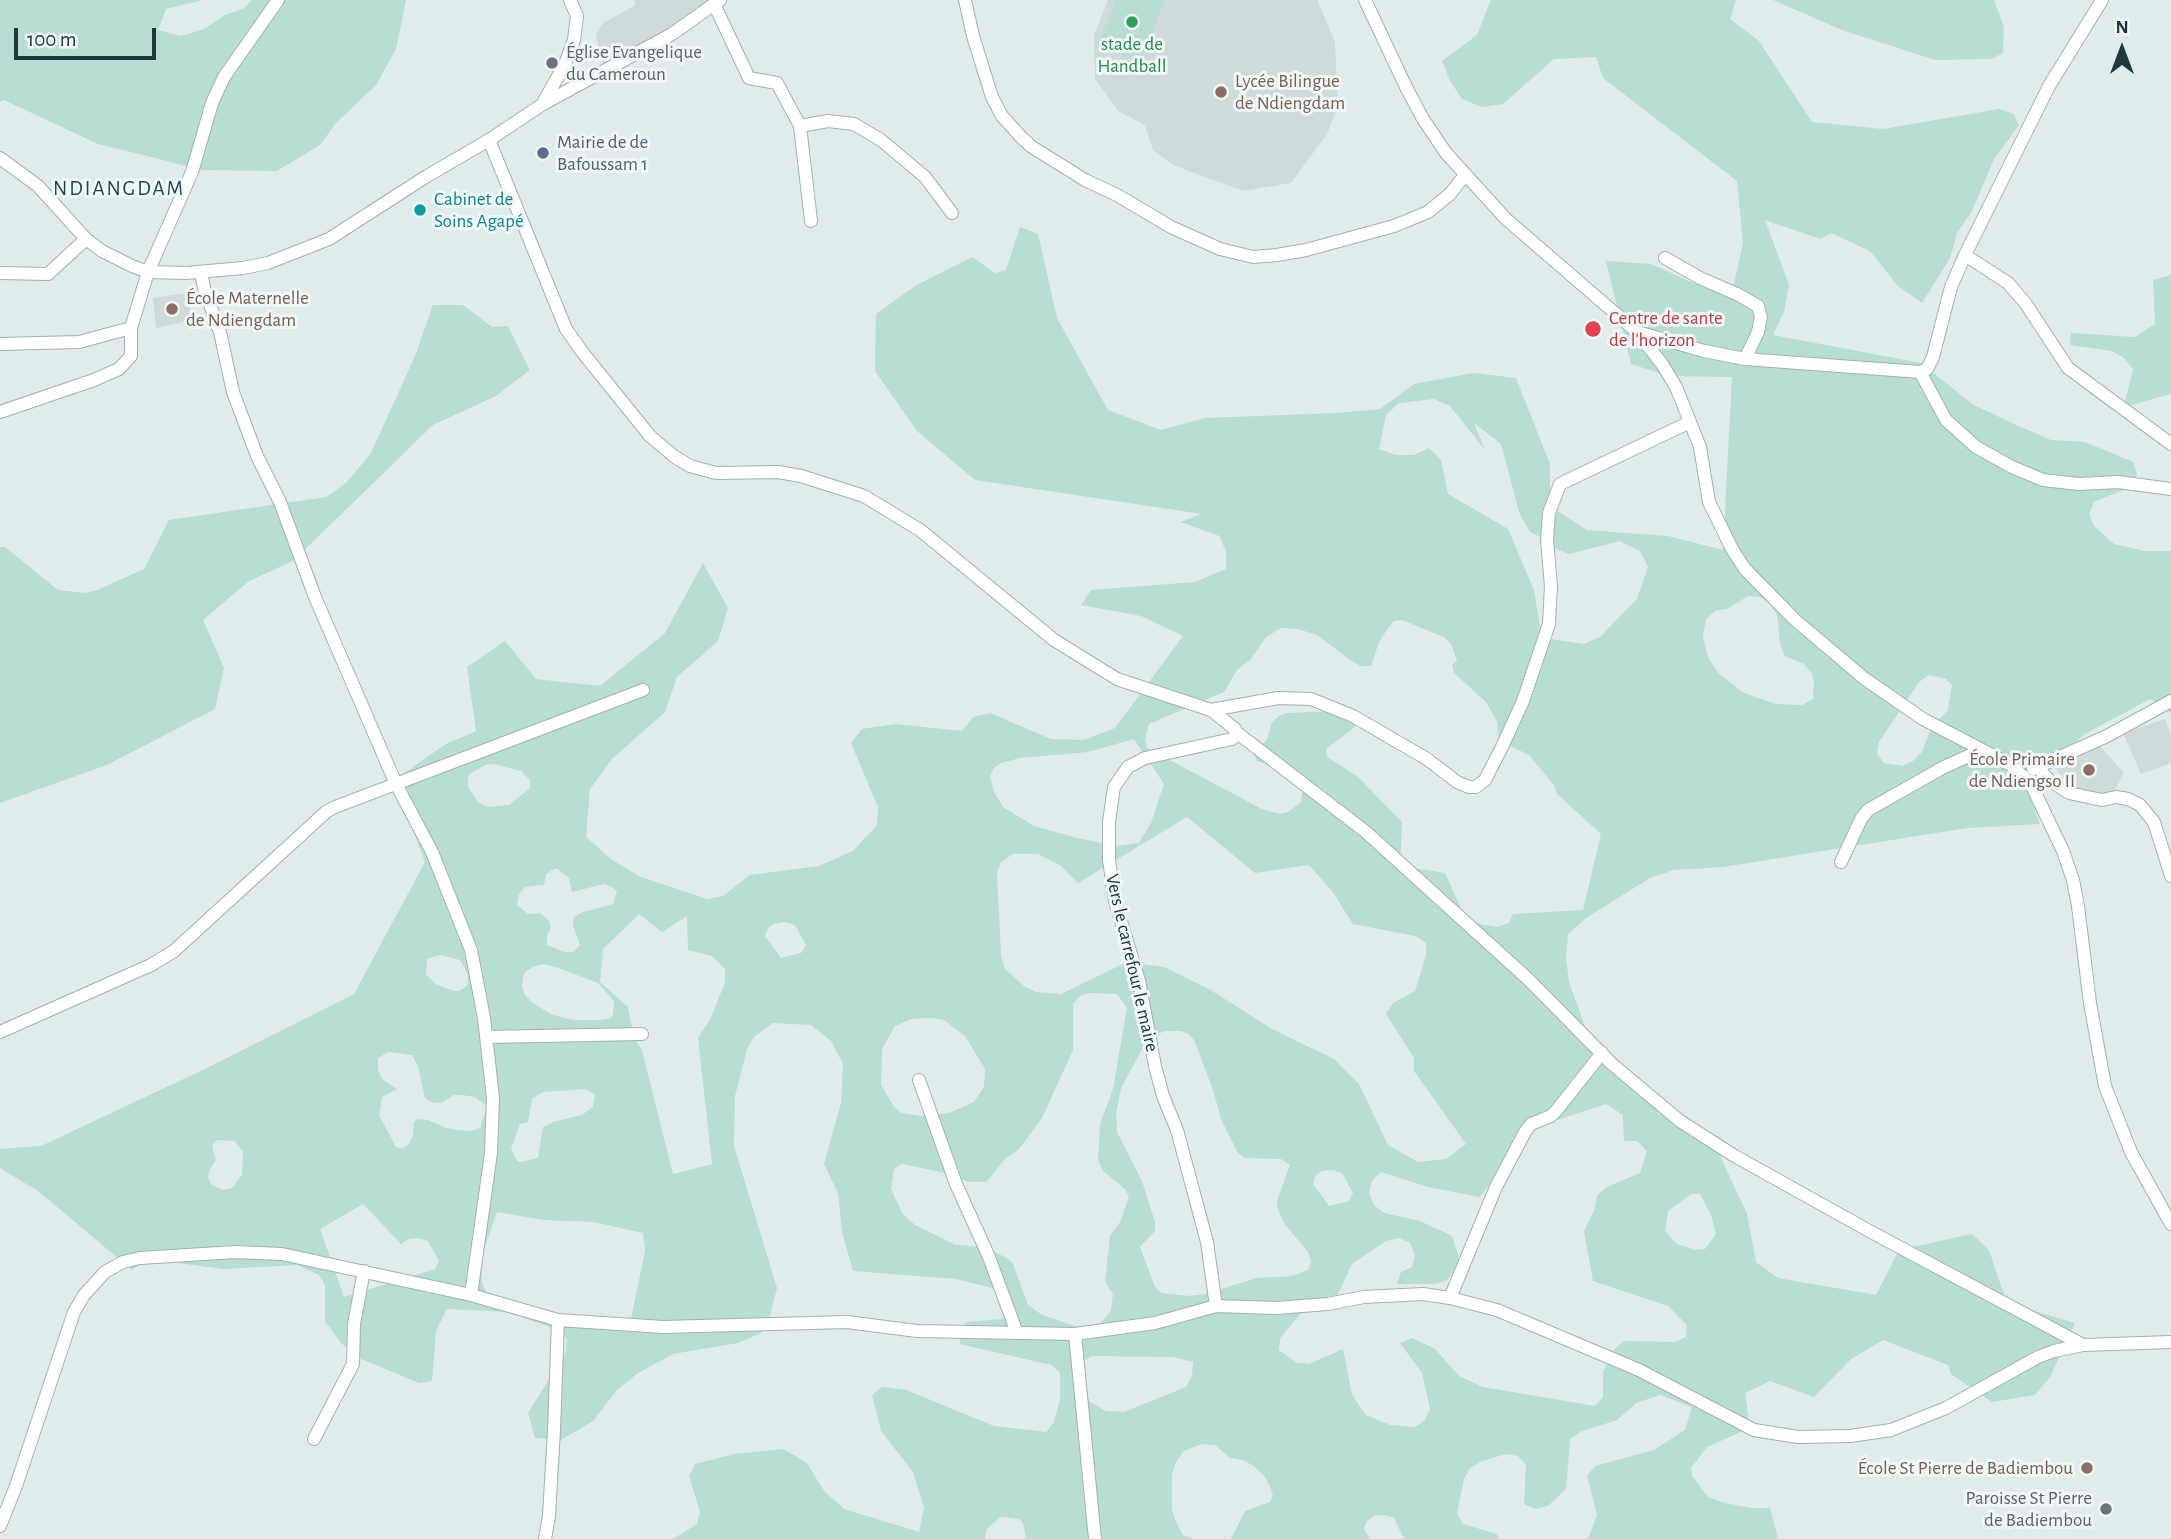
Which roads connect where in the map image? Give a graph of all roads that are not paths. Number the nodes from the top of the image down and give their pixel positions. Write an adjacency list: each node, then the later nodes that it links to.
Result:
1 (278, 0): 17 (street)
2 (570, 0): 7 (street)
3 (965, 0): 11 (street)
4 (1364, 0): 11 (street)
5 (2102, 0): 15 (street)
6 (717, 2): 7 (street); 8 (street)
7 (543, 104): 9 (street)
8 (800, 126): 12 (street); 13 (street)
9 (489, 140): 18 (street); 31 (street)
10 (0, 158): 14 (street)
11 (1465, 175): 21 (street)
12 (952, 213)
13 (811, 220)
14 (86, 239): 17 (street); 19 (street)
15 (1965, 255): 24 (street); 27 (street)
16 (1665, 258): 23 (street)
17 (148, 272): 18 (street); 20 (street)
18 (201, 272): 36 (street)
19 (0, 274)
20 (131, 328): 22 (street); 25 (street)
21 (1637, 332): 23 (street); 26 (street)
22 (0, 344)
23 (1745, 359): 24 (street)
24 (1920, 372): 28 (street)
25 (0, 412)
26 (1690, 422): 31 (street); 33 (street)
27 (2171, 444)
28 (2171, 489)
29 (643, 690): 36 (street)
30 (2171, 701): 34 (street)
31 (1211, 710): 32 (street)
32 (1236, 732): 42 (street); 48 (street, Vers le carrefour le maire)
33 (1982, 750): 35 (street); 37 (street)
34 (2038, 768): 35 (street); 38 (street)
35 (2021, 772): 44 (street)
36 (396, 784): 39 (street); 41 (street)
37 (1841, 862)
38 (2171, 876)
39 (0, 1032)
40 (642, 1034): 41 (street)
41 (486, 1037): 46 (street)
42 (1602, 1053): 47 (street); 53 (street)
43 (919, 1080): 50 (street)
44 (2171, 1224)
45 (363, 1270): 46 (street); 54 (street); 55 (street)
46 (471, 1295): 49 (street)
47 (1450, 1298): 48 (street); 53 (street)
48 (1216, 1306): 51 (street)
49 (558, 1320): 50 (street); 56 (street)
50 (1017, 1333): 51 (street)
51 (1075, 1334): 57 (street)
52 (2171, 1342): 53 (street)
53 (2083, 1345)
54 (314, 1439)
55 (0, 1526)
56 (545, 1539)
57 (1095, 1539)

